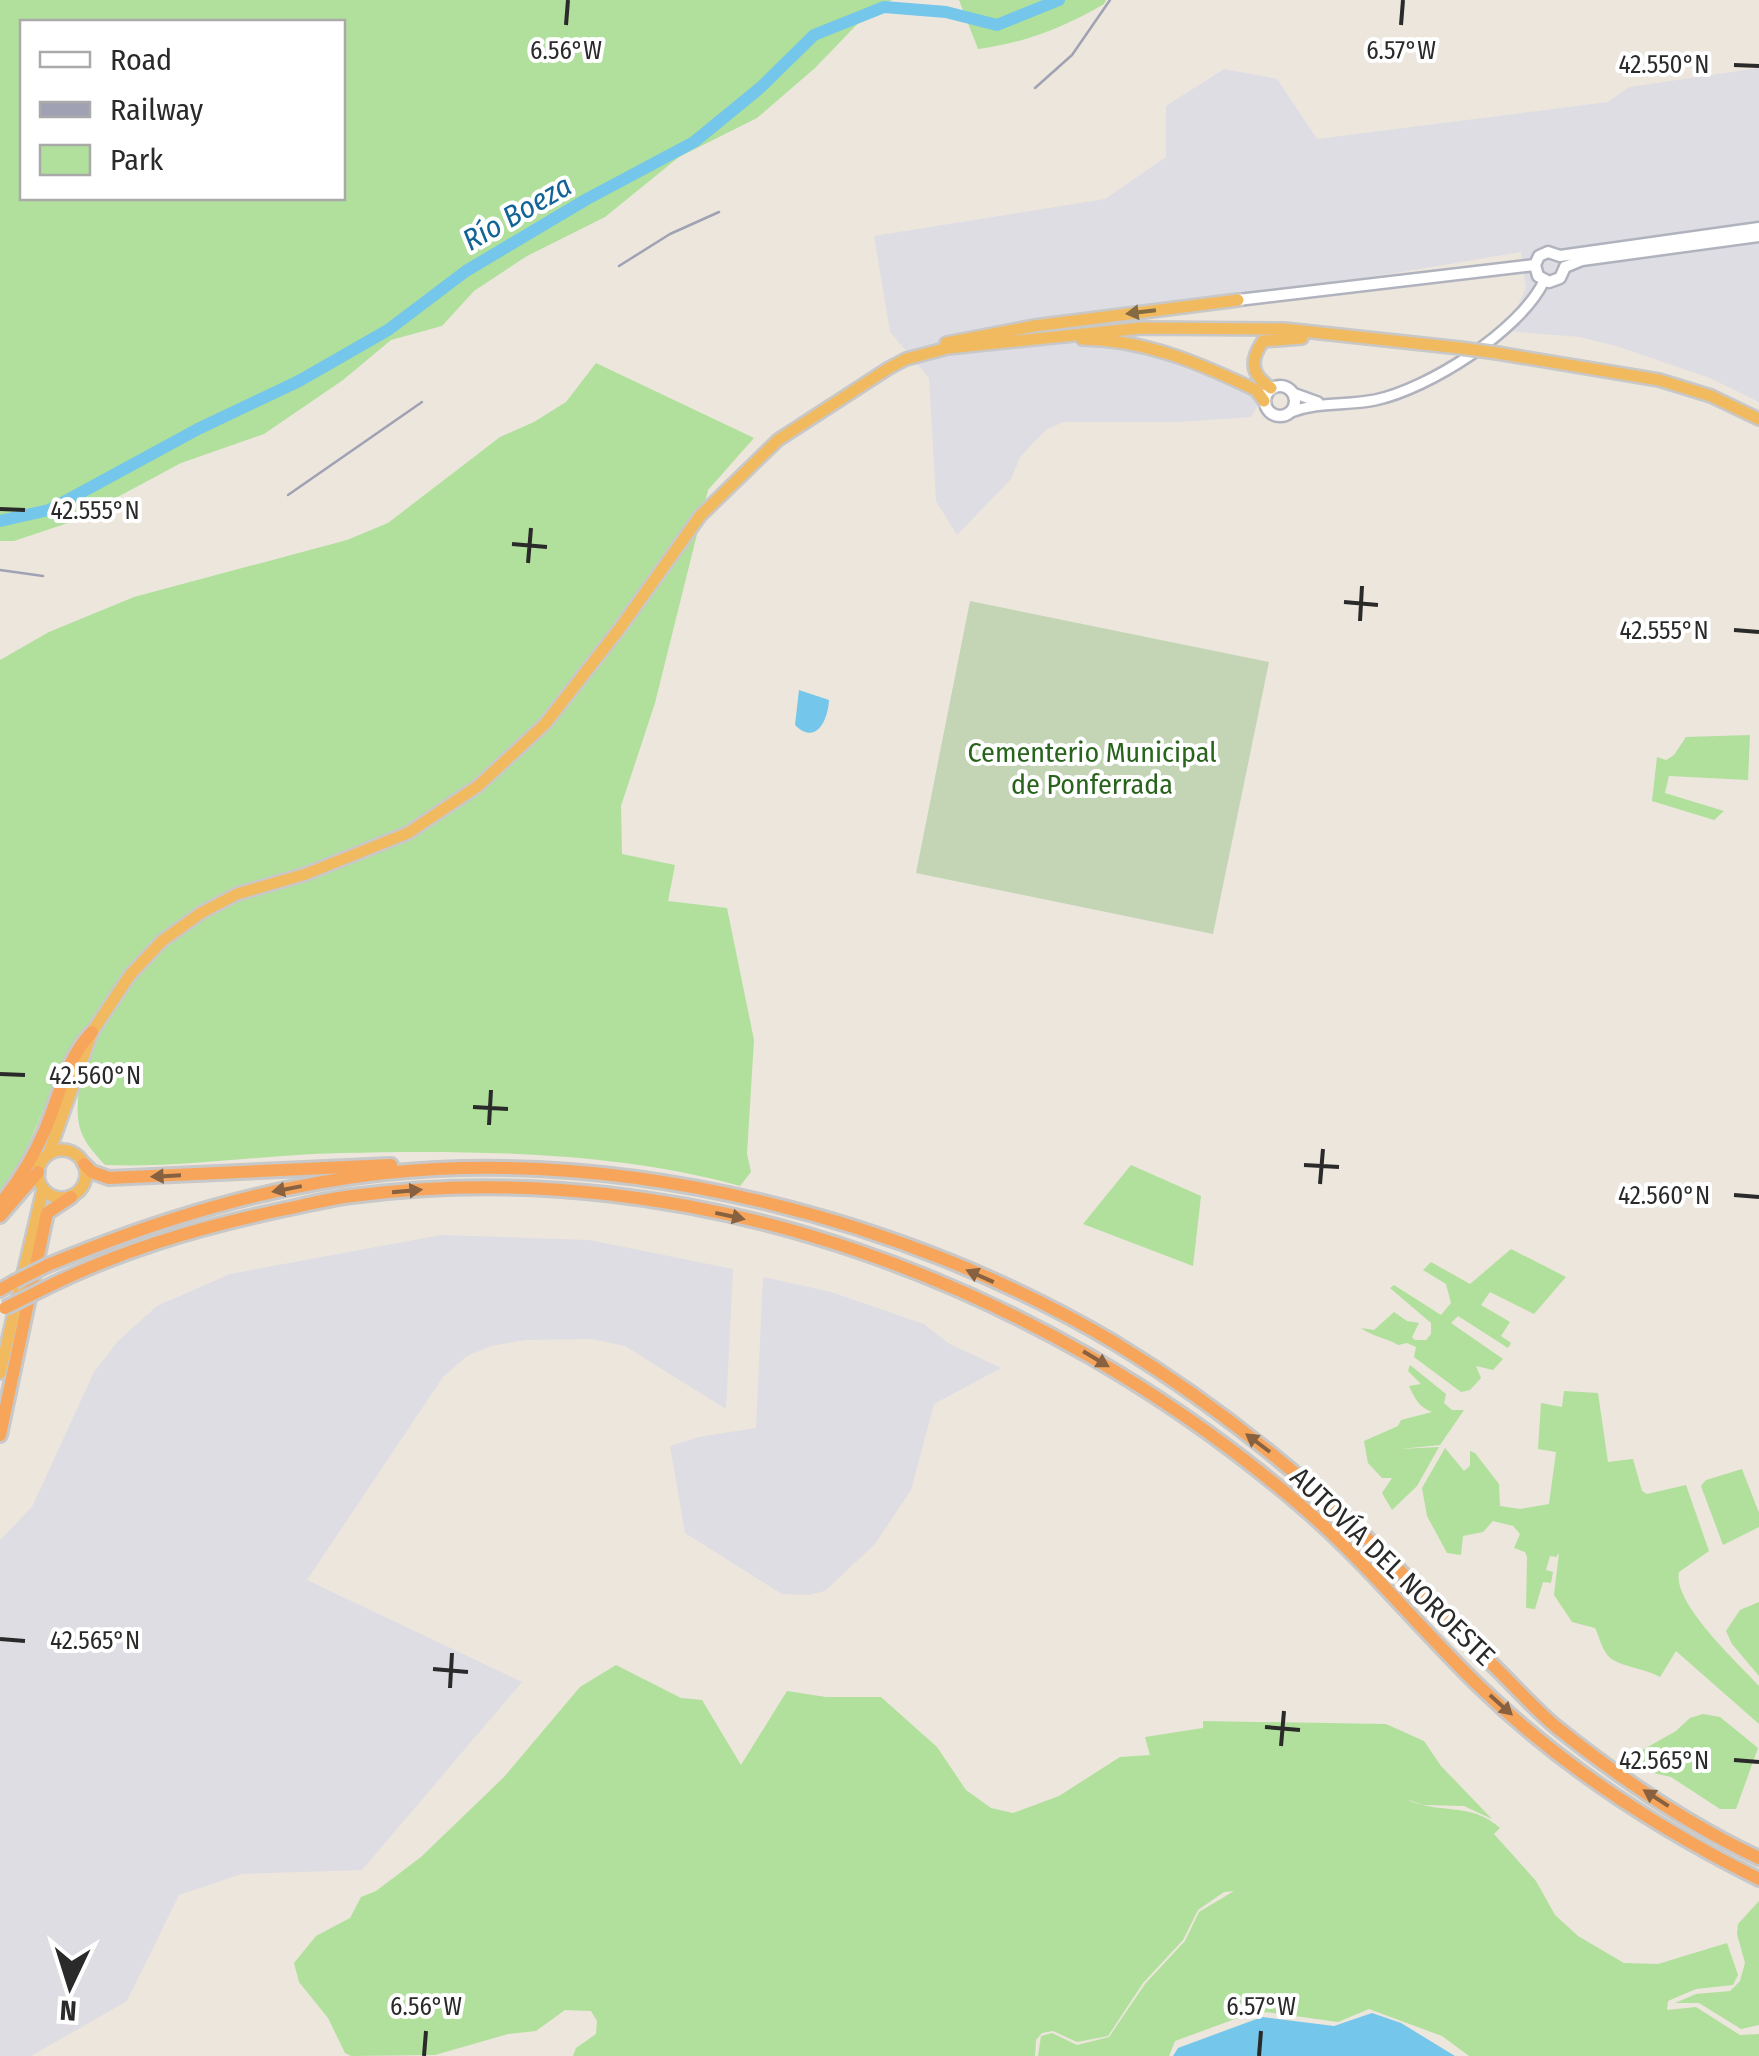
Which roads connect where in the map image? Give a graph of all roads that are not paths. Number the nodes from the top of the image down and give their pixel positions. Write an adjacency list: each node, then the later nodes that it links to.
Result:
1 (1759, 228): 3 (main road)
2 (1759, 236): 3 (main road)
3 (1562, 262): 4 (main road); 5 (main road)
4 (1535, 265): 5 (main road); 6 (main road)
5 (1544, 280): 12 (street)
6 (1238, 300): 9 (highway, one-way to 9)
7 (1396, 340): 8 (highway); 11 (highway); 14 (highway, bridge)
8 (988, 342): 9 (highway); 11 (highway)
9 (906, 359): 15 (highway)
10 (1293, 393): 11 (main road); 12 (street); 13 (main road)
11 (1268, 394): 13 (main road)
12 (1320, 403): 13 (street)
13 (1291, 412)
14 (1759, 419)
15 (92, 1032): 16 (highway); 23 (highway)
16 (65, 1115): 17 (highway); 18 (highway)
17 (49, 1154): 18 (highway); 19 (highway)
18 (80, 1159): 20 (highway, one-way to 18); 22 (highway)
19 (38, 1172): 21 (highway); 24 (highway)
20 (646, 1181): 26 (highway, AUTOVÍA DEL NOROESTE, one-way to 26, bridge); 30 (highway, AUTOVÍA DEL NOROESTE, one-way to 20)
21 (43, 1190): 22 (highway); 25 (highway)
22 (64, 1197): 25 (highway); 29 (highway)
23 (0, 1204)
24 (0, 1216)
25 (34, 1237): 28 (highway)
26 (0, 1290)
27 (3, 1312): 31 (highway, AUTOVÍA DEL NOROESTE, one-way to 31, bridge)
28 (0, 1373)
29 (0, 1434)
30 (1759, 1858)
31 (1759, 1879)

